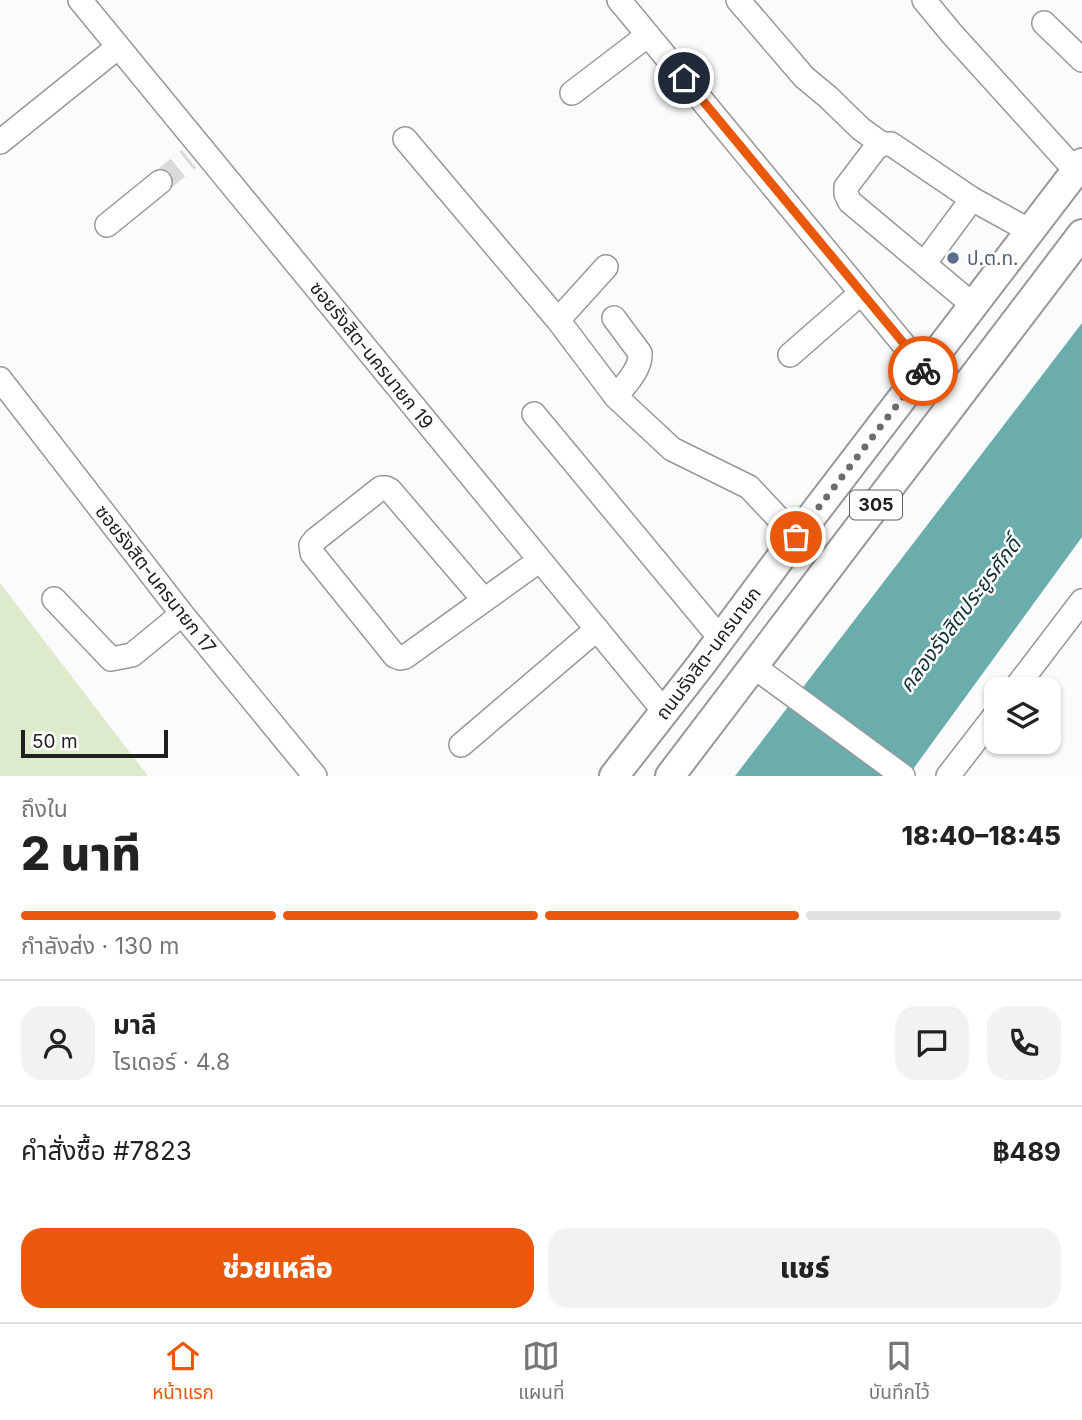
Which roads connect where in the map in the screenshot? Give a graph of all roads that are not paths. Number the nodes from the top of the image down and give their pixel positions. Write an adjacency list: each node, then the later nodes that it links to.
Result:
1 (619, 0): 6 (street)
2 (738, 0): 12 (street)
3 (924, 0): 13 (street)
4 (84, 2): 7 (street, ซอยรังสิต-นครนายก 19)
5 (1044, 23): 8 (street)
6 (648, 35): 9 (street); 21 (street)
7 (118, 47): 11 (street); 31 (street, ซอยรังสิต-นครนายก 19)
8 (1082, 60)
9 (572, 93)
10 (405, 139): 24 (street)
11 (0, 142)
12 (882, 144): 15 (street); 19 (street)
13 (1079, 167): 17 (main road, ถนนรังสิต-นครนายก / 305)
14 (160, 182): 16 (street)
15 (972, 199): 17 (street); 19 (street)
16 (107, 226)
17 (1030, 230): 22 (main road, ถนนรังสิต-นครนายก / 305)
18 (1082, 234): 38 (main road, 305)
19 (924, 264): 22 (street)
20 (606, 267): 24 (street)
21 (861, 293): 25 (street); 26 (street)
22 (973, 305): 26 (main road, ถนนรังสิต-นครนายก / 305)
23 (614, 318): 28 (street)
24 (558, 320): 28 (street)
25 (790, 355)
26 (925, 369): 30 (main road, ถนนรังสิต-นครนายก / 305)
27 (0, 379): 35 (street, ซอยรังสิต-นครนายก 17)
28 (616, 397): 30 (street)
29 (534, 414): 37 (street)
30 (796, 537): 37 (main road, ถนนรังสิต-นครนายก / 305)
31 (540, 560): 33 (street); 36 (street, ซอยรังสิต-นครนายก 19)
32 (54, 599): 35 (street)
33 (484, 600): 33 (street)
34 (1082, 601): 39 (street)
35 (182, 614): 43 (street, ซอยรังสิต-นครนายก 17)
36 (597, 629): 40 (street, ซอยรังสิต-นครนายก 19); 42 (street)
37 (720, 638): 40 (main road, ถนนรังสิต-นครนายก / 305)
38 (763, 673): 45 (main road, 305); 46 (street)
39 (1024, 677)
40 (664, 711): 44 (main road, ถนนรังสิต-นครนายก / 305)
41 (984, 730): 47 (street)
42 (461, 745)
43 (316, 776)
44 (614, 776)
45 (670, 776)
46 (903, 776)
47 (948, 776)

